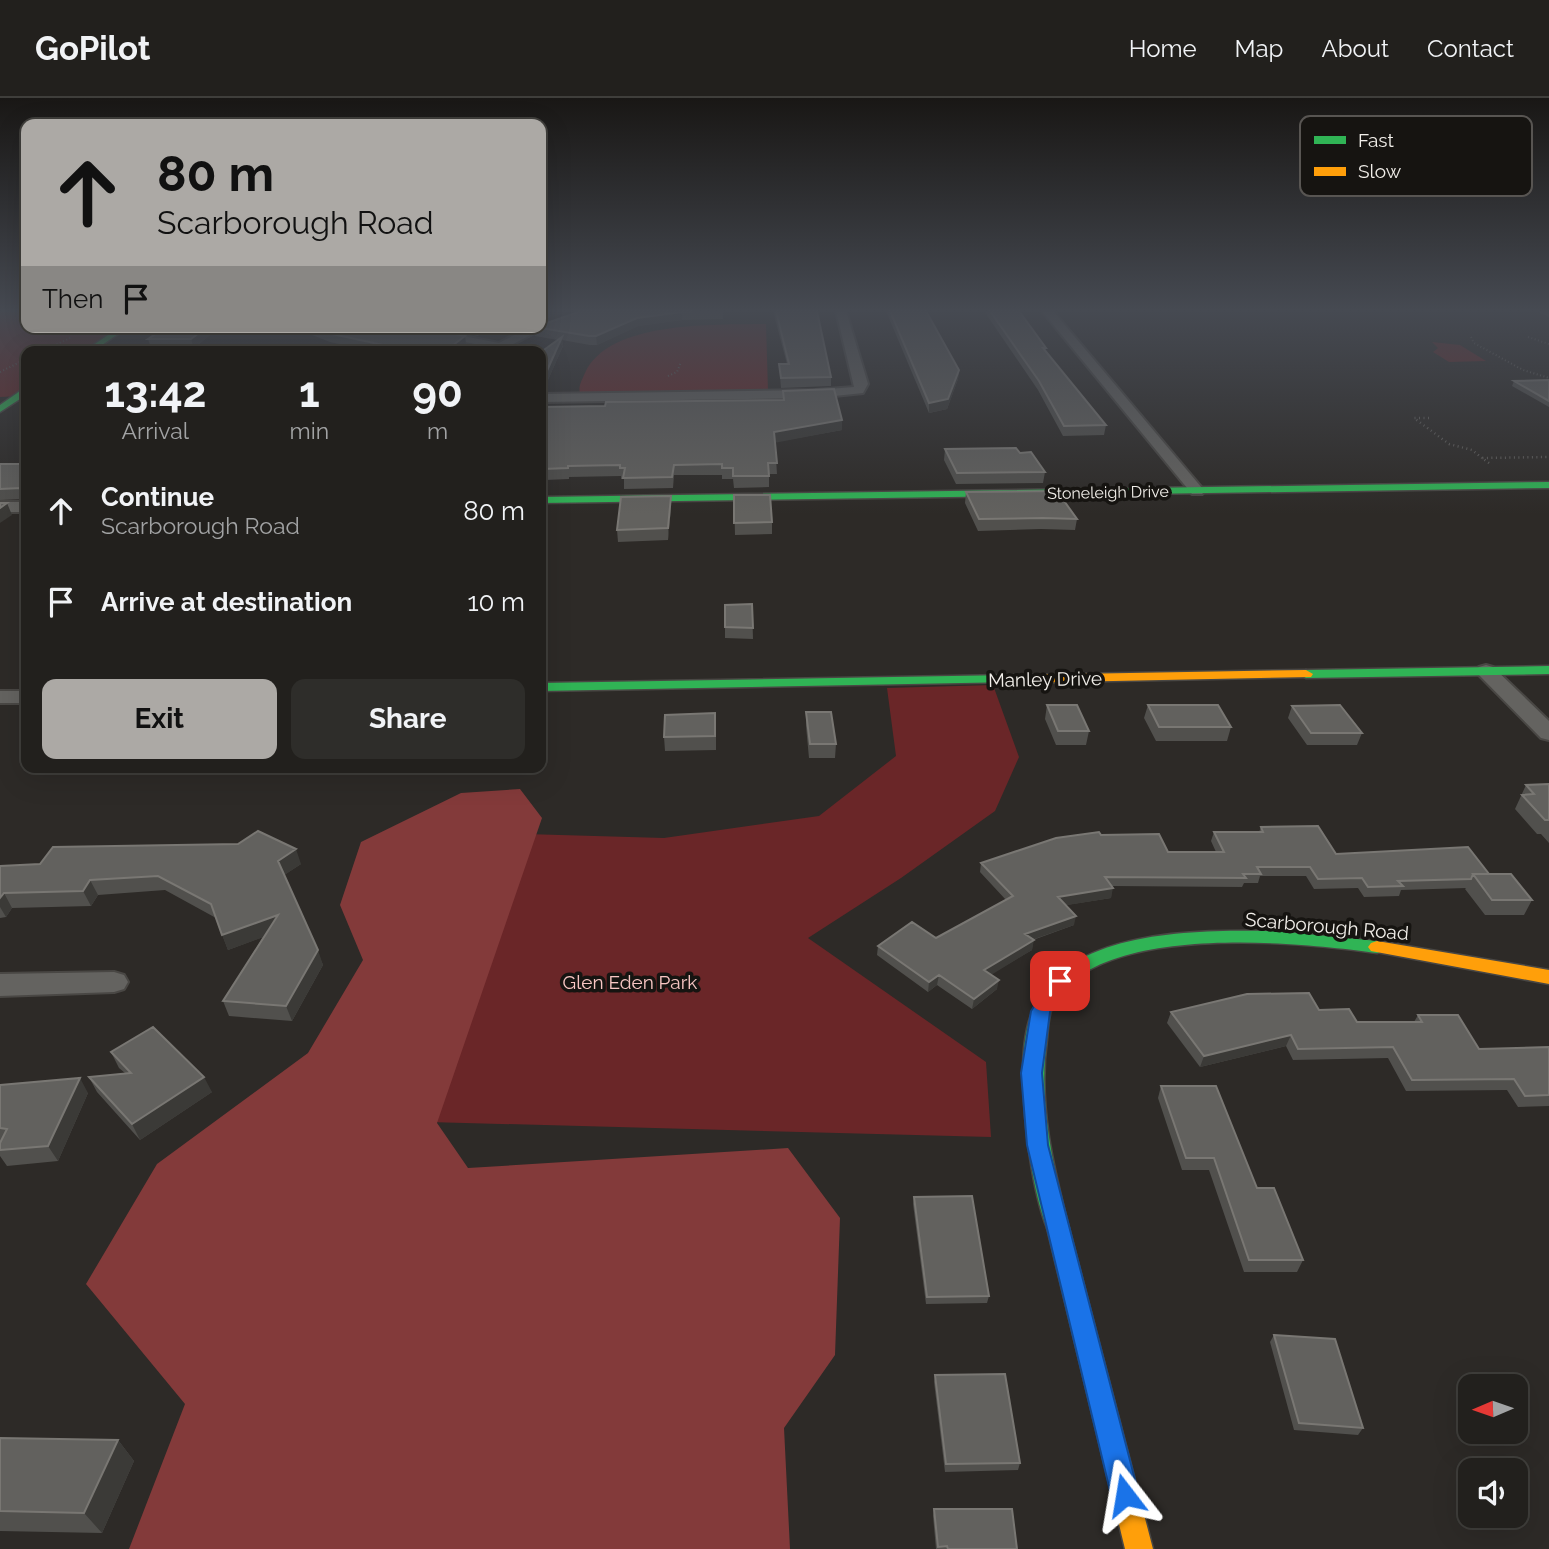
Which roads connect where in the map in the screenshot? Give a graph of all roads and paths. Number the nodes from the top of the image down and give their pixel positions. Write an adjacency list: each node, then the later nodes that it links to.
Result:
1 (860, 379): 4 (street)
2 (1103, 379): 11 (street)
3 (21, 394): 5 (street)
4 (546, 398)
5 (0, 409)
6 (1429, 418): 7 (path)
7 (1453, 445): 8 (path); 9 (path)
8 (1466, 445)
9 (1482, 458)
10 (1549, 485): 11 (street, Stoneleigh Drive)
11 (1196, 491): 12 (street, Stoneleigh Drive)
12 (546, 500)
13 (0, 507): 14 (street)
14 (21, 507)
15 (1549, 670): 16 (street, Manley Drive)
16 (1486, 671): 17 (street, Manley Drive); 20 (street)
17 (546, 687)
18 (21, 696): 19 (street)
19 (0, 697)
20 (1549, 733)
21 (1549, 977): 24 (street, Scarborough Road)
22 (114, 982): 23 (street)
23 (0, 985)
24 (1139, 1549)

